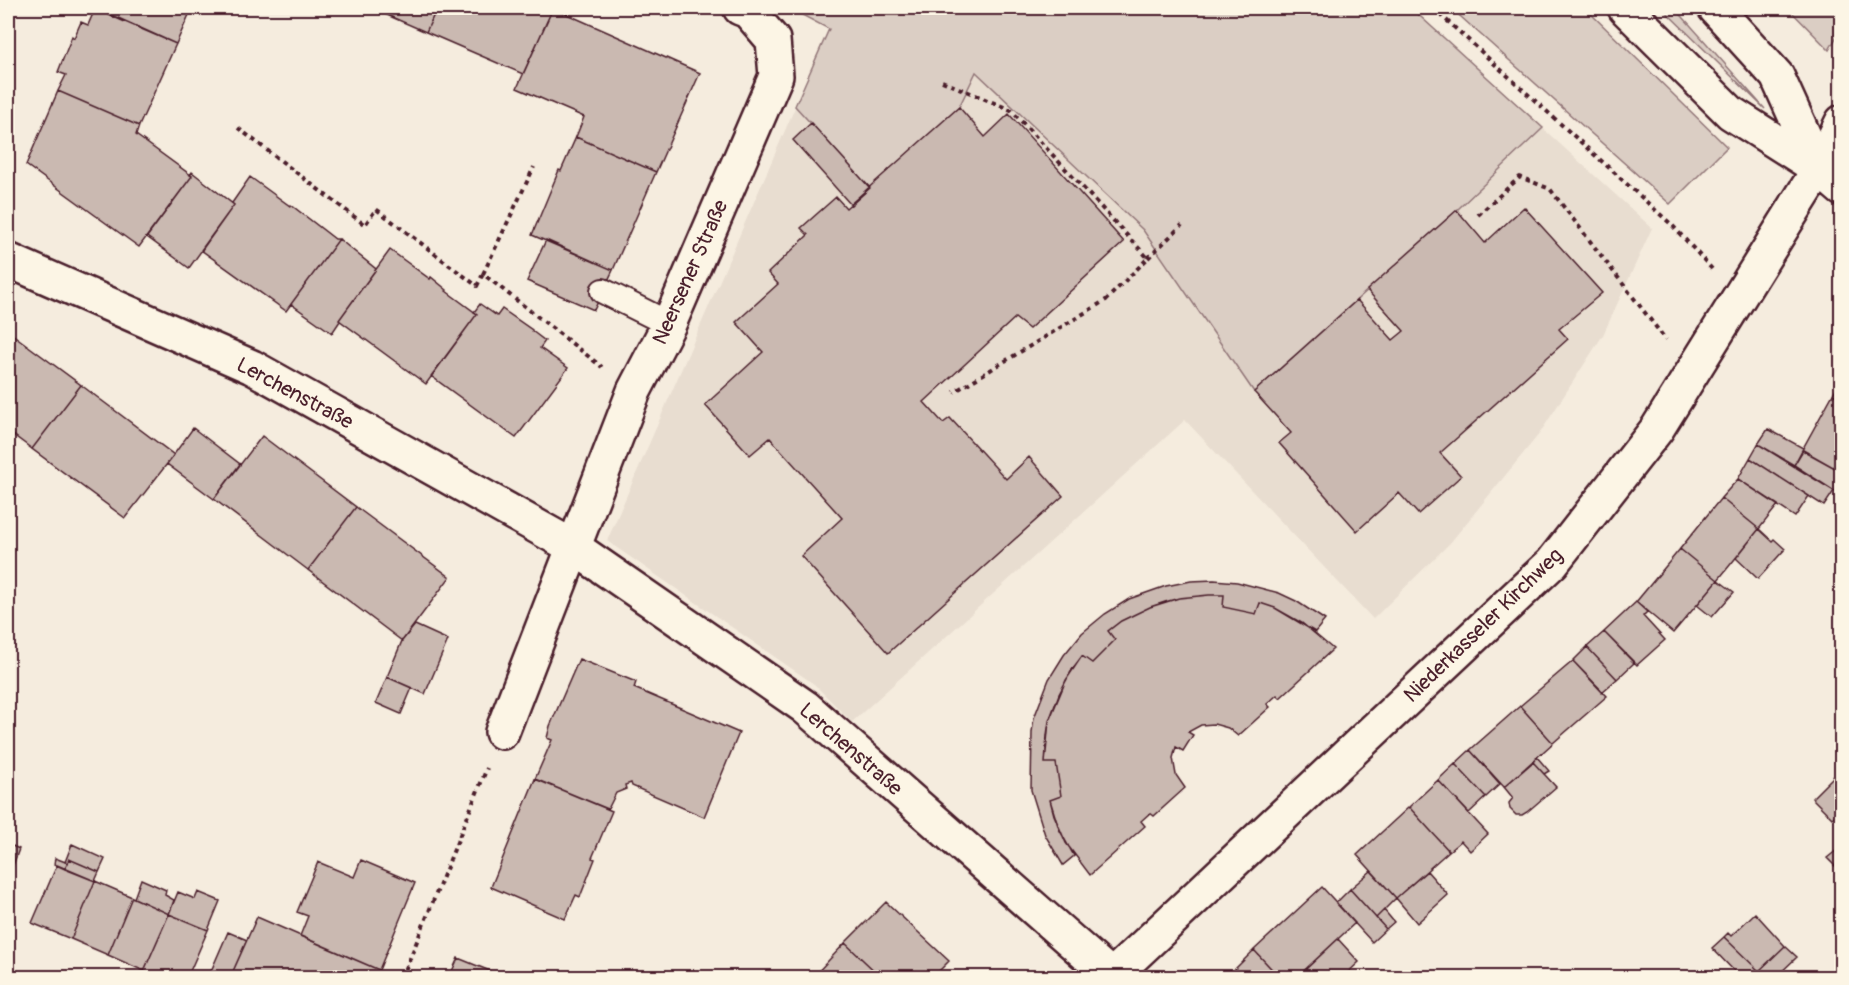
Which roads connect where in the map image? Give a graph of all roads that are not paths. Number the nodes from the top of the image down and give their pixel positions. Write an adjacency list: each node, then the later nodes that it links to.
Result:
1 (740, 8): 8 (street, Neersener Straße)
2 (1625, 8): 5 (street)
3 (1715, 8): 5 (street)
4 (1842, 122): 5 (street, Niederkasseler Kirchweg)
5 (1831, 179): 11 (street, Niederkasseler Kirchweg)
6 (8, 260): 9 (street, Lerchenstraße)
7 (603, 291): 8 (lane)
8 (669, 324): 9 (street, Neersener Straße)
9 (572, 546): 10 (street); 11 (street, Lerchenstraße)
10 (502, 732)
11 (1110, 977)

